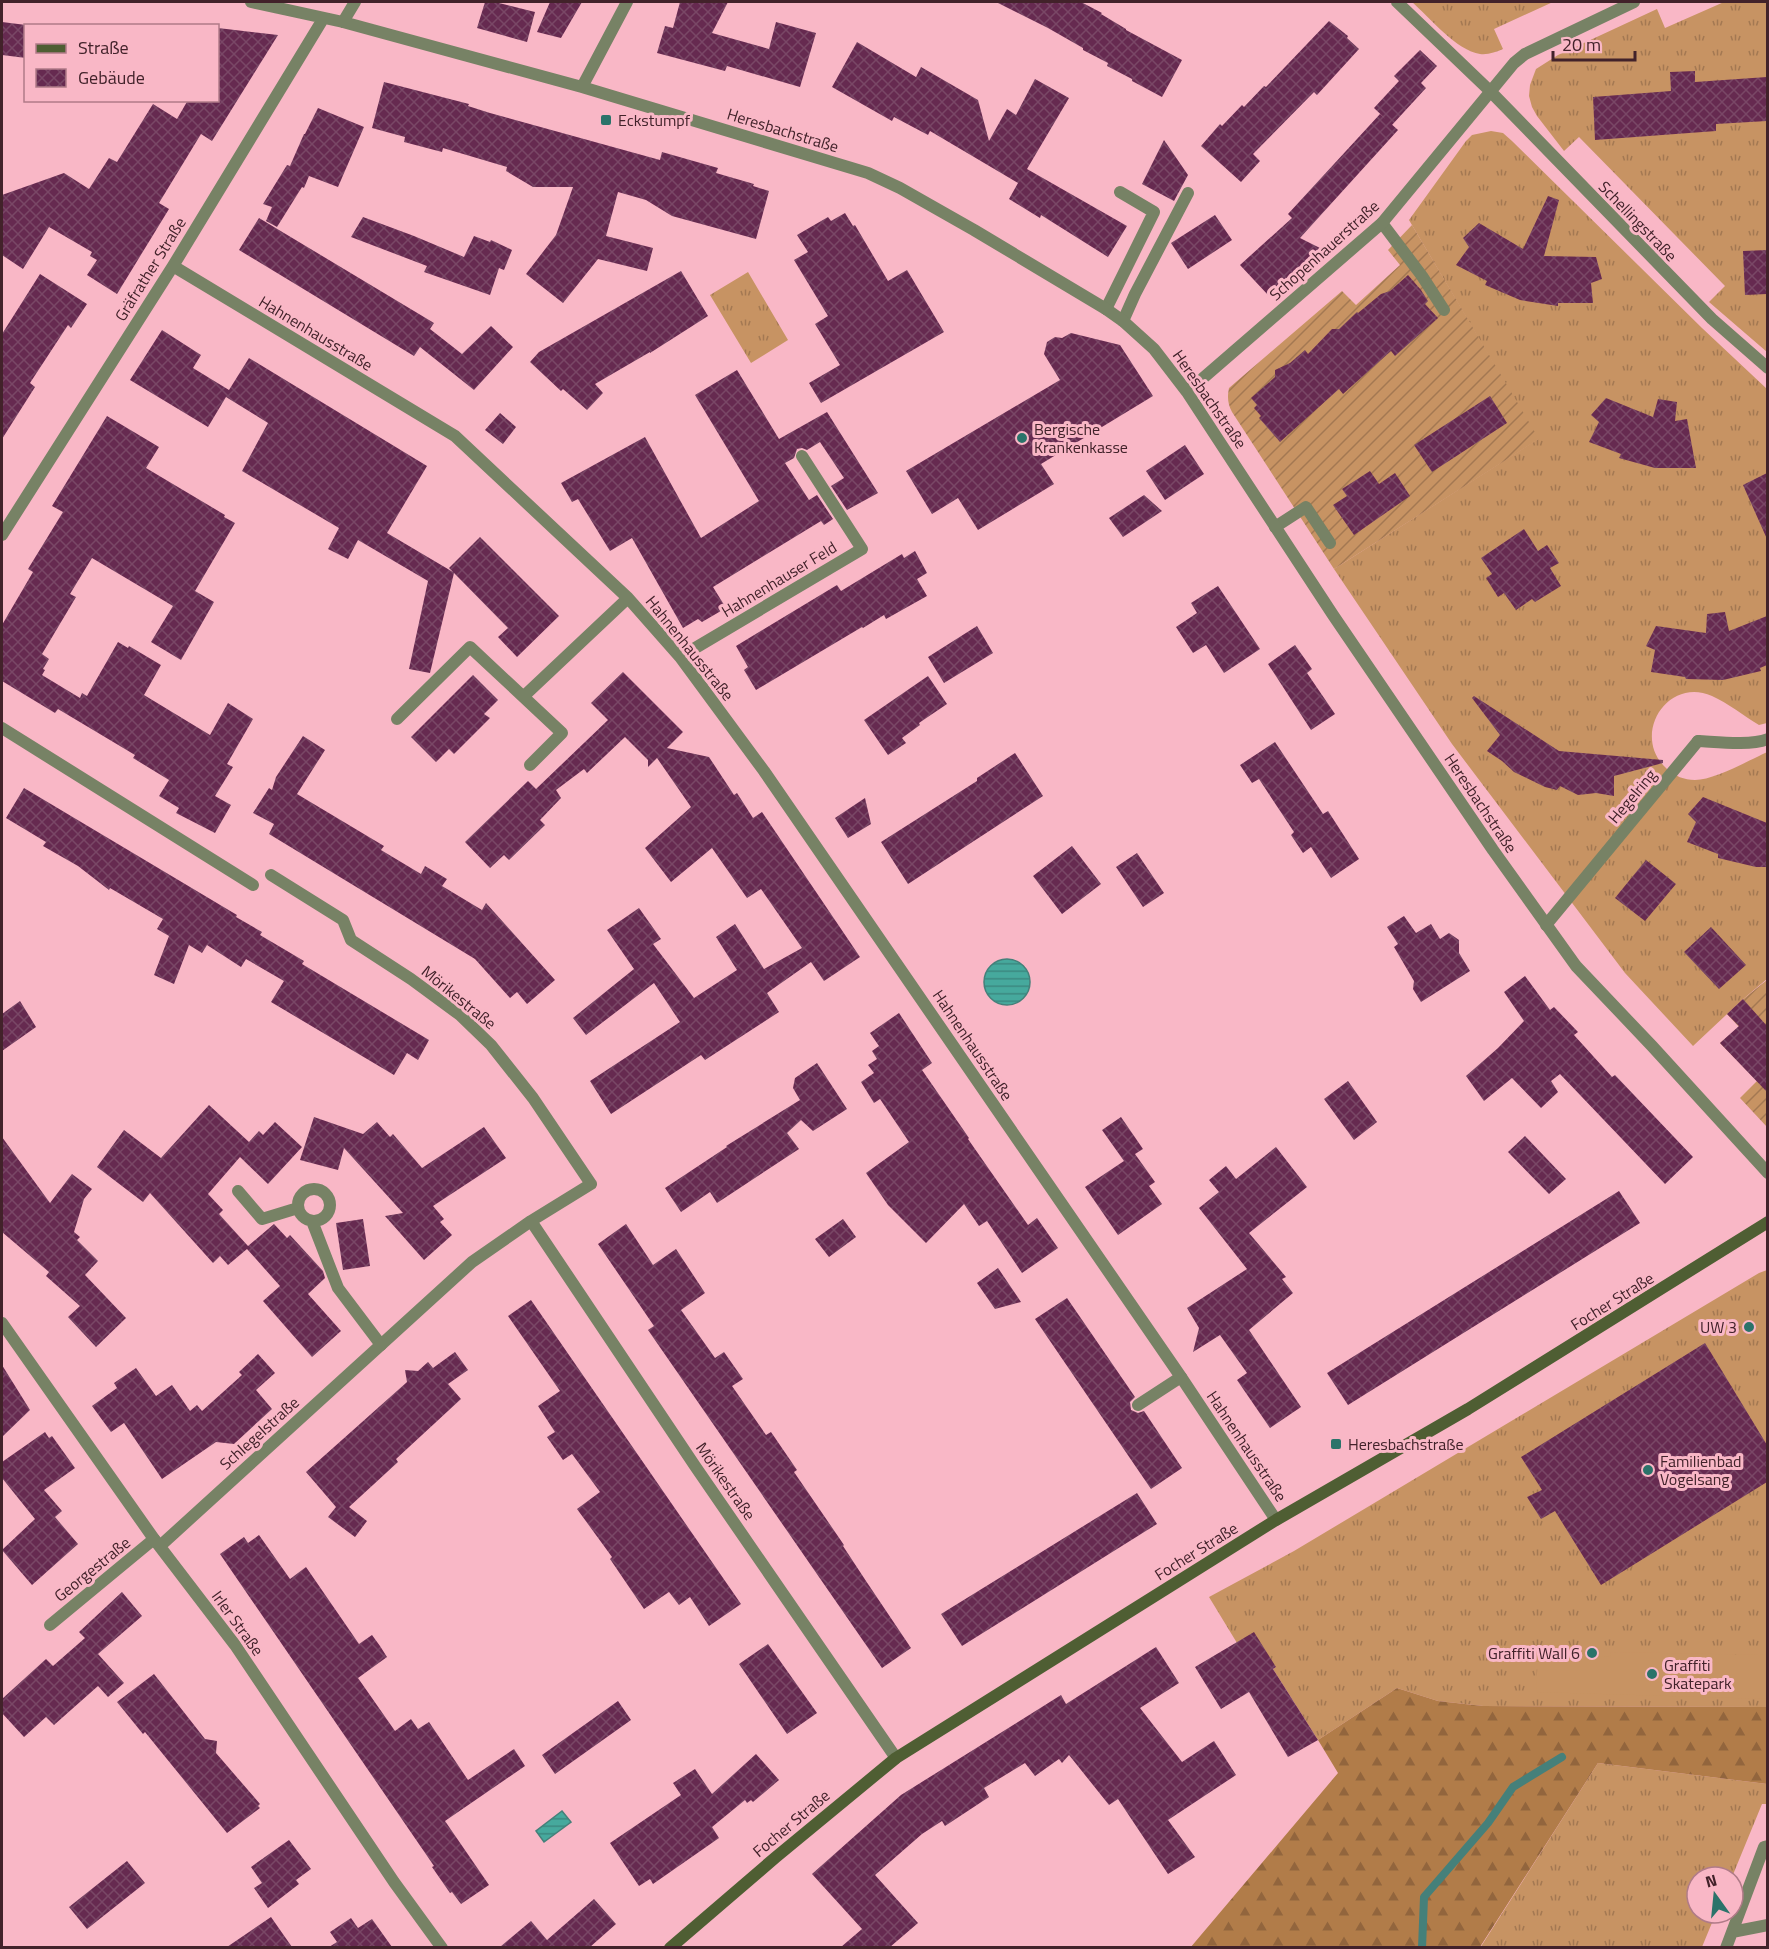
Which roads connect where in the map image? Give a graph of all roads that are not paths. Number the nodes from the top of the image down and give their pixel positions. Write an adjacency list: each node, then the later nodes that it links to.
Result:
1 (251, 2): 6 (street, Heresbachstraße)
2 (355, 2): 7 (street)
3 (627, 2): 8 (street)
4 (1397, 2): 9 (street)
5 (1634, 2): 9 (street, Schopenhauerstraße)
6 (323, 19): 7 (street, Heresbachstraße); 13 (street, Gräfrather Straße)
7 (343, 22): 8 (street, Heresbachstraße)
8 (582, 87): 14 (street, Heresbachstraße)
9 (1490, 91): 12 (street, Schopenhauerstraße); 17 (street, Schellingstraße)
10 (1120, 192): 14 (street)
11 (1188, 193): 16 (street)
12 (1382, 223): 15 (street); 18 (street, Schopenhauerstraße)
13 (173, 266): 21 (street, Gräfrather Straße); 23 (street, Hahnenhausstraße)
14 (1106, 309): 16 (street, Heresbachstraße)
15 (1444, 310)
16 (1123, 321): 18 (street, Heresbachstraße)
17 (1767, 368)
18 (1187, 392): 20 (street, Heresbachstraße)
19 (802, 456): 24 (street, Hahnenhauser Feld)
20 (1275, 527): 22 (street); 32 (street, Heresbachstraße)
21 (2, 535)
22 (1330, 543)
23 (628, 598): 24 (street, Hahnenhausstraße); 25 (street, Hahnenhausstraße)
24 (680, 657): 42 (street, Hahnenhausstraße)
25 (524, 696): 26 (street); 29 (street)
26 (397, 719)
27 (2, 728): 31 (street)
28 (1767, 739): 32 (street, Hegelring)
29 (530, 765)
30 (271, 875): 34 (street, Mörikestraße)
31 (253, 885)
32 (1546, 925): 33 (street, Heresbachstraße)
33 (1767, 1173)
34 (591, 1184): 38 (street, Schlegelstraße)
35 (238, 1191): 36 (street)
36 (298, 1208): 37 (street); 37 (street)
37 (312, 1221): 41 (street)
38 (531, 1221): 41 (street, Schlegelstraße); 47 (street, Mörikestraße)
39 (1767, 1222): 44 (main road, Focher Straße)
40 (2, 1323): 45 (street, Irler Straße)
41 (381, 1345): 45 (street, Schlegelstraße)
42 (1181, 1377): 43 (street); 44 (street, Hahnenhausstraße)
43 (1138, 1405)
44 (1276, 1520): 47 (main road, Focher Straße)
45 (157, 1543): 46 (street, Georgestraße); 51 (street, Irler Straße)
46 (50, 1625)
47 (896, 1758): 52 (main road, Focher Straße)
48 (1766, 1846): 50 (street)
49 (1767, 1925): 50 (street)
50 (1732, 1932): 53 (street)
51 (442, 1947)
52 (670, 1947)
53 (1726, 1947)

